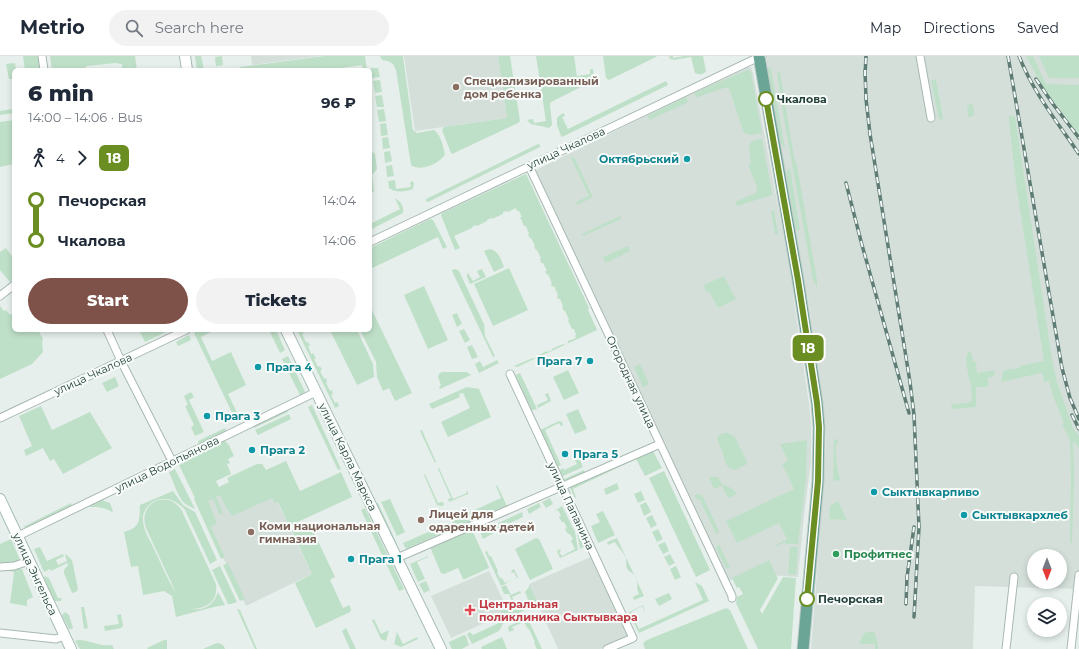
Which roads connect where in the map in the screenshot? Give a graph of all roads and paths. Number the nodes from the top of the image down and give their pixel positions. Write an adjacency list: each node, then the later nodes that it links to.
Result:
1 (42, 56): 6 (street)
2 (185, 56): 7 (street)
3 (759, 56): 4 (street, улица Чкалова); 9 (street, улица Чкалова); 36 (main road)
4 (762, 56)
5 (920, 56): 8 (street)
6 (44, 68)
7 (187, 68)
8 (931, 118)
9 (530, 166): 10 (street, улица Чкалова); 20 (street, Огородная улица)
10 (372, 241)
11 (12, 287): 12 (street)
12 (0, 296)
13 (108, 332): 16 (street)
14 (182, 332): 16 (street, улица Чкалова)
15 (287, 332): 18 (street, улица Карла Маркса)
16 (121, 362): 19 (street, улица Чкалова); 21 (street)
17 (510, 374): 22 (street, улица Папанина)
18 (316, 392): 21 (street, улица Водопьянова); 25 (street, улица Карла Маркса)
19 (0, 418)
20 (660, 444): 22 (street); 30 (street, Огородная улица)
21 (172, 461): 24 (street, улица Водопьянова)
22 (562, 487): 25 (street); 35 (street, улица Папанина)
23 (0, 499): 24 (street, улица Энгельса)
24 (18, 536): 26 (street, улица Энгельса)
25 (397, 558): 34 (street, улица Карла Маркса)
26 (30, 561): 27 (street); 32 (street, улица Энгельса)
27 (0, 567)
28 (1079, 575): 38 (street)
29 (1014, 577): 37 (street)
30 (732, 598)
31 (0, 633): 32 (street)
32 (64, 636): 33 (street, улица Энгельса)
33 (71, 649)
34 (441, 649)
35 (607, 649)
36 (804, 649)
37 (1006, 649)
38 (1071, 649)

